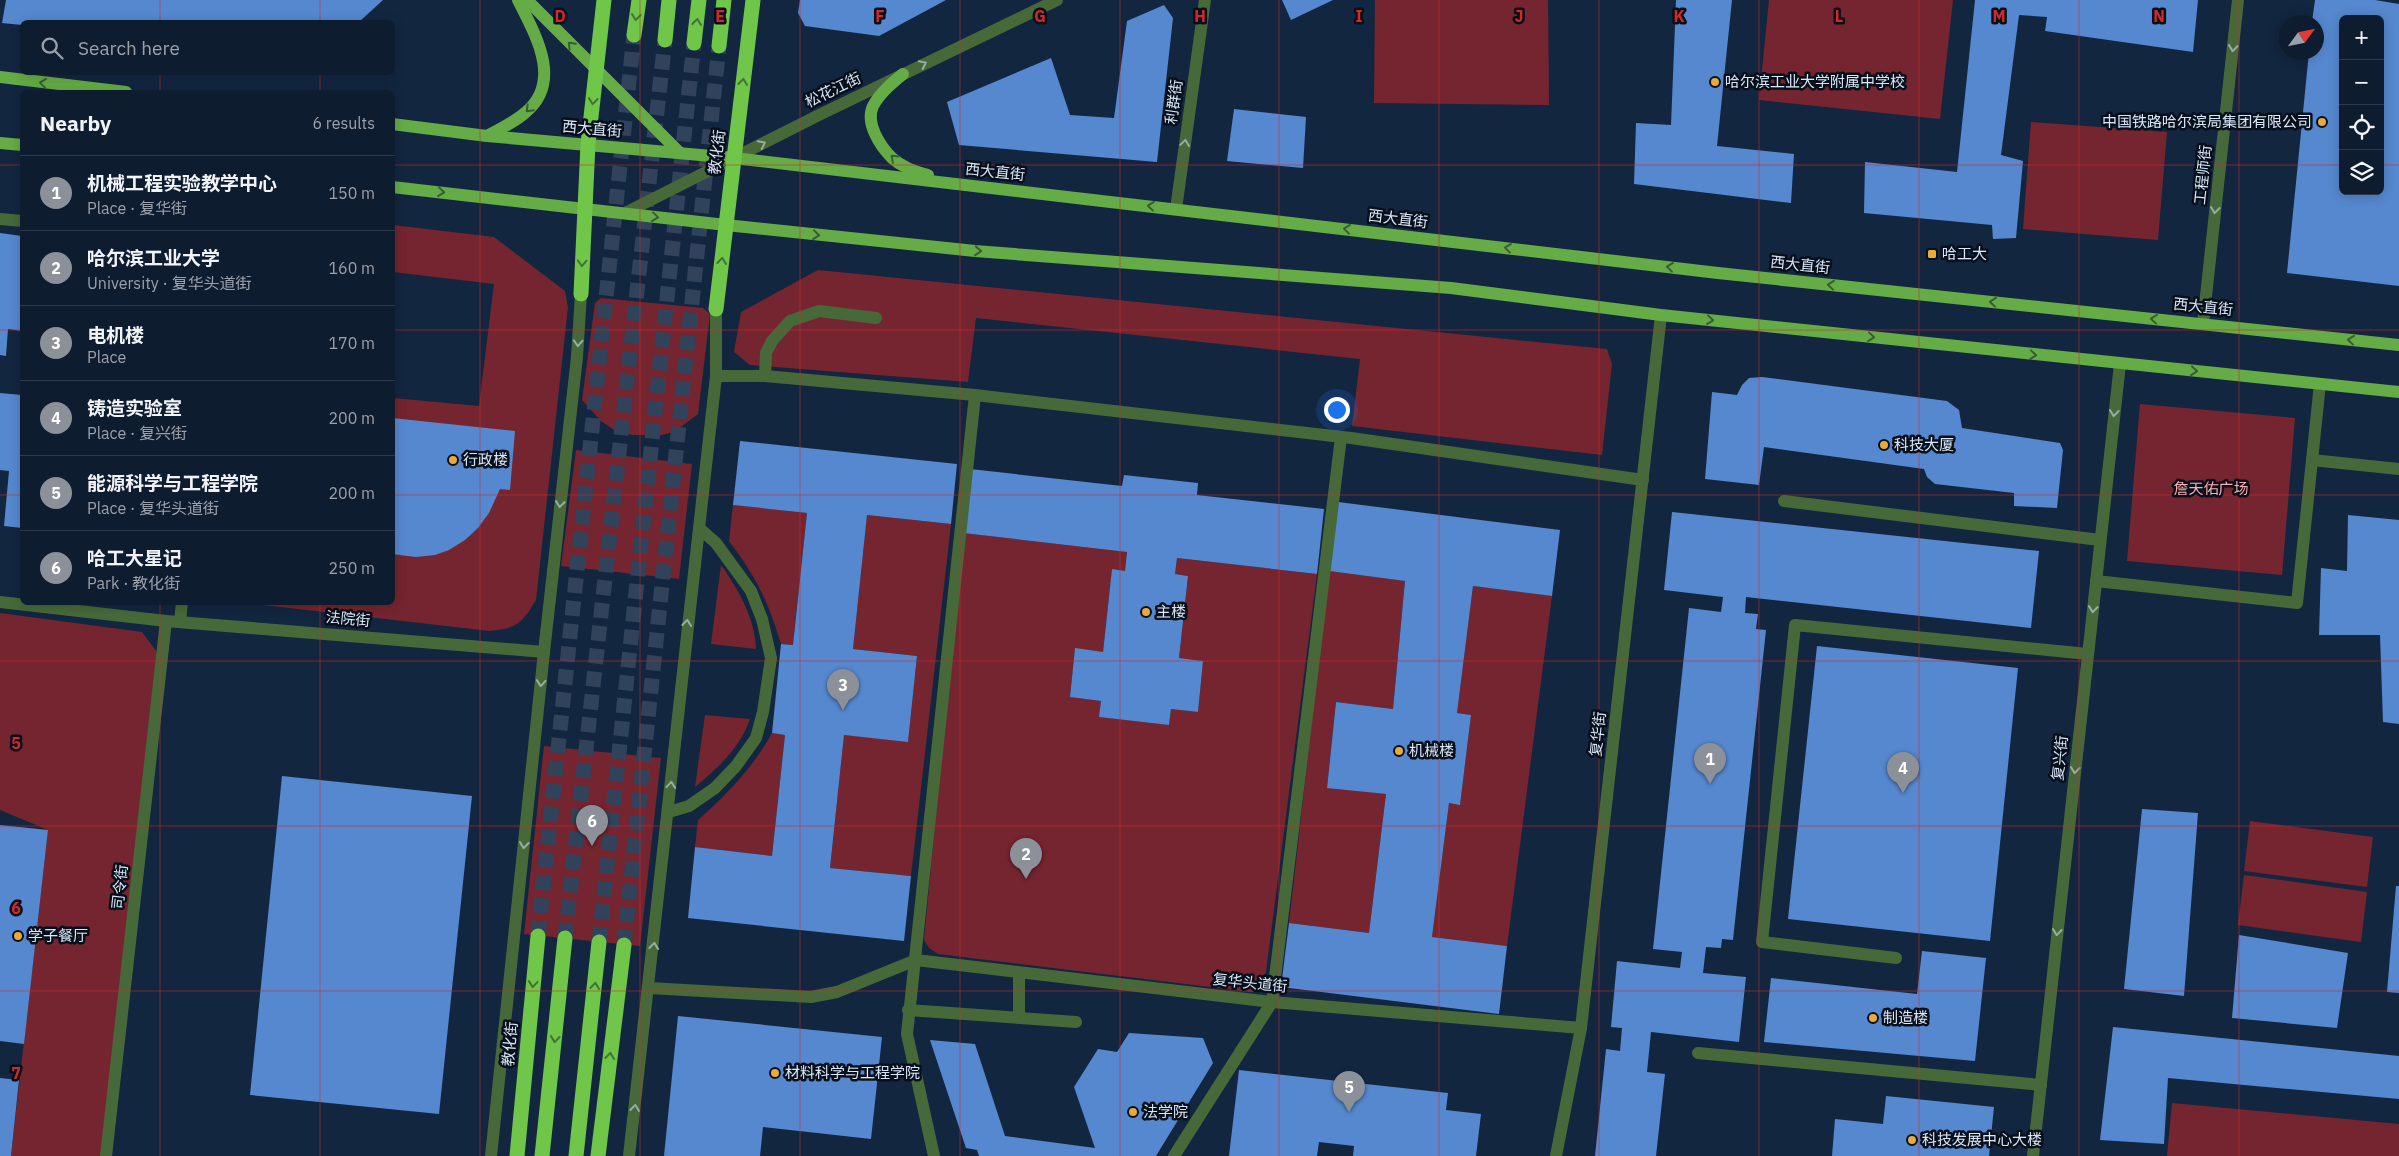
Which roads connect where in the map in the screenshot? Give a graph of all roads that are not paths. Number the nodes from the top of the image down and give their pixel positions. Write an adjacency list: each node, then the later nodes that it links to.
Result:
1 (518, 0): 21 (main road, one-way to 21)
2 (527, 0): 16 (main road, one-way to 2)
3 (604, 0): 16 (highway)
4 (638, 0): 12 (highway, one-way to 12)
5 (669, 0): 13 (highway)
6 (699, 0): 14 (highway, one-way to 6)
7 (724, 0): 15 (highway)
8 (753, 0): 26 (highway, 教化街, one-way to 8)
9 (1057, 0): 17 (street, 松花江街, one-way to 9)
10 (1205, 0): 30 (street, 利群街, one-way to 10)
11 (2238, 0): 39 (street, 工程师街, one-way to 39)
12 (634, 35)
13 (665, 40)
14 (694, 43)
15 (719, 46)
16 (596, 71): 23 (highway, one-way to 23); 25 (main road)
17 (903, 74): 26 (street, 松花江街, one-way to 17); 27 (main road, one-way to 17)
18 (0, 77): 19 (main road, one-way to 18)
19 (109, 90)
20 (395, 124): 21 (main road, 西大直街)
21 (487, 136): 23 (main road, 西大直街)
22 (0, 143): 24 (main road)
23 (588, 144): 25 (main road, 西大直街); 29 (highway)
24 (20, 145)
25 (680, 153): 26 (main road, 西大直街)
26 (734, 158): 27 (main road, 西大直街); 31 (street, 松花江街); 34 (highway, 教化街)
27 (971, 186): 30 (main road, 西大直街, one-way to 27)
28 (395, 187): 29 (main road, one-way to 29)
29 (584, 209): 31 (main road); 35 (highway, one-way to 35)
30 (1176, 209): 39 (main road, 西大直街, one-way to 30)
31 (625, 213): 34 (main road, one-way to 34)
32 (0, 219): 33 (street)
33 (20, 221)
34 (726, 226): 36 (highway, 教化街, one-way to 34); 37 (main road, one-way to 37)
35 (581, 294): 61 (street, one-way to 61)
36 (716, 309): 42 (street)
37 (1661, 315): 41 (main road, one-way to 41); 50 (street, 复华街)
38 (876, 318): 43 (street)
39 (2203, 324): 40 (main road, 西大直街, one-way to 39)
40 (2399, 346)
41 (2120, 364): 44 (main road, one-way to 44); 53 (street, 复兴街, one-way to 53)
42 (716, 376): 43 (street); 52 (street)
43 (765, 376): 46 (street)
44 (2320, 384): 45 (main road); 48 (street)
45 (2399, 392)
46 (975, 395): 47 (street); 69 (street)
47 (1341, 437): 50 (street); 72 (street)
48 (2312, 460): 49 (street); 54 (street)
49 (2399, 469)
50 (1643, 480): 76 (street, 复华街)
51 (1784, 501): 53 (street)
52 (699, 528): 63 (street, one-way to 52); 63 (street)
53 (2100, 540): 54 (street, 复兴街)
54 (2096, 581): 62 (street, 复兴街, one-way to 62)
55 (0, 602): 56 (street, 法院街)
56 (20, 604)
57 (26, 605): 59 (street, 法院街)
58 (182, 605): 60 (street)
59 (166, 621): 60 (street, 法院街); 79 (street, 司令街)
60 (180, 622): 61 (street, 法院街)
61 (544, 652): 80 (street, one-way to 80)
62 (2088, 654): 68 (street); 78 (street, 复兴街, one-way to 78)
63 (669, 812): 71 (street, one-way to 63)
64 (538, 936): 81 (highway, 教化街, one-way to 81)
65 (565, 938): 82 (highway, one-way to 82)
66 (600, 942): 83 (highway, one-way to 66)
67 (624, 945): 84 (highway, one-way to 67)
68 (1896, 958)
69 (916, 960): 70 (street, 复华头道街); 71 (street); 73 (street)
70 (1019, 973): 72 (street, 复华头道街); 74 (street)
71 (649, 988): 85 (street, one-way to 71)
72 (1272, 1002): 76 (street, 复华头道街); 87 (street)
73 (908, 1010): 74 (street); 86 (street)
74 (1019, 1018): 75 (street)
75 (1076, 1022)
76 (1581, 1028): 88 (street, 复华街)
77 (1698, 1053): 78 (street)
78 (2041, 1084): 89 (street, 复兴街)
79 (106, 1156)
80 (491, 1156)
81 (517, 1156)
82 (542, 1156)
83 (576, 1156)
84 (598, 1156)
85 (629, 1156)
86 (934, 1156)
87 (1174, 1156)
88 (1556, 1156)
89 (2033, 1156)

